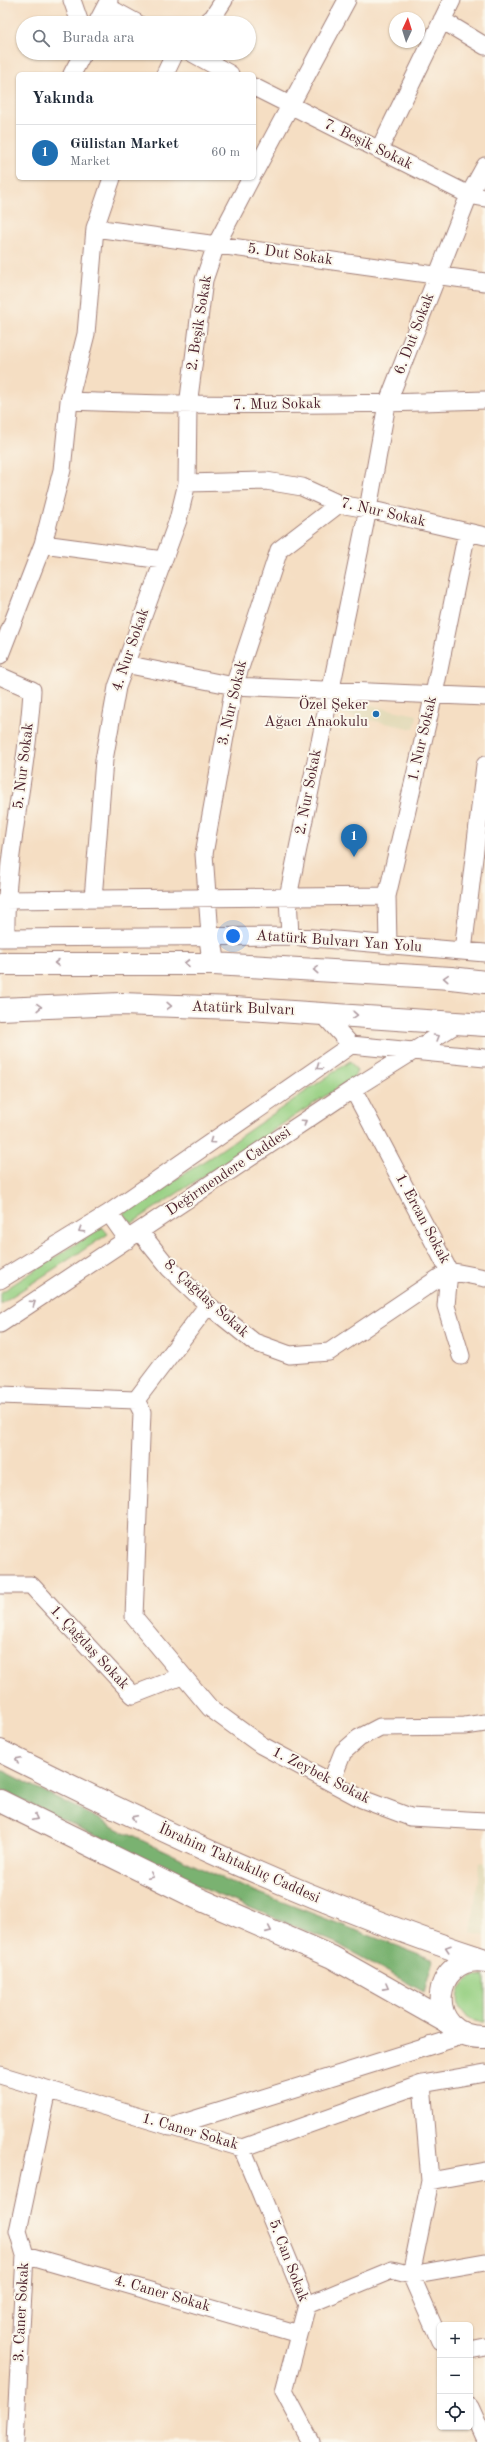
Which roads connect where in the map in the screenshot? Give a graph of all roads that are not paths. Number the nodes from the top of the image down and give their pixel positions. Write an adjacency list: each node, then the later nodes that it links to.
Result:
1 (72, 0): 6 (street)
2 (224, 0): 9 (street)
3 (347, 0): 19 (street)
4 (452, 0): 10 (street)
5 (107, 3): 7 (street); 8 (street)
6 (78, 16)
7 (100, 16)
8 (126, 16)
9 (214, 16)
10 (442, 20): 11 (street); 20 (street)
11 (485, 46)
12 (79, 60): 15 (street)
13 (172, 60): 16 (street)
14 (205, 60): 17 (street)
15 (73, 72)
16 (166, 72)
17 (226, 72)
18 (256, 88): 19 (street, 7. Beşik Sokak)
19 (289, 106): 20 (street, 7. Beşik Sokak); 22 (street)
20 (378, 150): 25 (street, 7. Beşik Sokak)
21 (485, 166): 25 (street, 6. Dut Sokak)
22 (256, 169)
23 (250, 180): 27 (street, 2. Beşik Sokak)
24 (105, 182): 26 (street)
25 (477, 196): 28 (street, 6. Dut Sokak)
26 (95, 228): 27 (street, 5. Dut Sokak); 31 (street)
27 (216, 245): 28 (street, 5. Dut Sokak); 33 (street, 2. Beşik Sokak)
28 (438, 275): 29 (street, 5. Dut Sokak); 32 (street, 6. Dut Sokak)
29 (485, 282)
30 (485, 400): 32 (street, 7. Muz Sokak)
31 (69, 401): 33 (street, 7. Muz Sokak); 39 (street)
32 (387, 404): 33 (street, 7. Muz Sokak); 36 (street, 6. Dut Sokak)
33 (188, 406): 34 (street, 4. Nur Sokak)
34 (187, 483): 35 (street, 7. Nur Sokak); 40 (street, 4. Nur Sokak)
35 (339, 504): 36 (street, 7. Nur Sokak); 44 (street, 3. Nur Sokak)
36 (368, 509): 37 (street, 7. Nur Sokak); 45 (street, 2. Nur Sokak)
37 (467, 532): 38 (street, 7. Nur Sokak); 46 (street, 1. Nur Sokak)
38 (485, 536)
39 (43, 544): 40 (street); 41 (street)
40 (163, 560): 42 (street, 4. Nur Sokak)
41 (0, 655)
42 (125, 664): 44 (street); 52 (street, 4. Nur Sokak)
43 (0, 676): 53 (street, 5. Nur Sokak)
44 (234, 686): 45 (street); 51 (street, 3. Nur Sokak)
45 (330, 689): 46 (street); 50 (street, 2. Nur Sokak)
46 (434, 694): 47 (street); 49 (street, 1. Nur Sokak)
47 (485, 697)
48 (484, 772): 58 (street)
49 (387, 896): 50 (street); 57 (street, 1. Nur Sokak)
50 (288, 897): 51 (street); 55 (street, 2. Nur Sokak)
51 (206, 898): 52 (street); 54 (street, 3. Nur Sokak)
52 (93, 899): 53 (street)
53 (5, 900): 56 (street, 5. Nur Sokak)
54 (210, 936): 55 (street, Atatürk Bulvarı Yan Yolu); 56 (street, Atatürk Bulvarı Yan Yolu); 61 (main road)
55 (290, 936): 57 (street, Atatürk Bulvarı Yan Yolu)
56 (3, 938)
57 (388, 945): 58 (street, Atatürk Bulvarı Yan Yolu)
58 (463, 951): 59 (street, Atatürk Bulvarı Yan Yolu)
59 (485, 953)
60 (0, 964): 61 (main road, one-way to 60)
61 (214, 964): 62 (main road, one-way to 61)
62 (485, 982)
63 (0, 1009): 64 (main road, Atatürk Bulvarı, one-way to 64)
64 (321, 1012): 65 (main road, Atatürk Bulvarı, one-way to 65); 67 (street)
65 (460, 1022): 66 (main road, Atatürk Bulvarı); 68 (street, Değirmendere Caddesi, one-way to 65)
66 (485, 1025)
67 (351, 1044): 68 (street); 71 (street, one-way to 71)
68 (414, 1050): 69 (street); 70 (street, Değirmendere Caddesi)
69 (485, 1058)
70 (353, 1089): 72 (street, Değirmendere Caddesi, one-way to 70); 73 (street, 1. Ercan Sokak)
71 (109, 1213): 72 (street, 8. Çağdaş Sokak); 75 (street, one-way to 75)
72 (134, 1236): 76 (street, 8. Çağdaş Sokak); 77 (street, Değirmendere Caddesi, one-way to 72)
73 (449, 1271): 74 (street); 76 (street, 8. Çağdaş Sokak); 78 (street, 1. Ercan Sokak)
74 (485, 1278)
75 (0, 1280)
76 (208, 1304): 80 (street)
77 (0, 1324)
78 (461, 1356)
79 (0, 1396): 80 (street)
80 (136, 1400): 82 (street, 1. Zeybek Sokak)
81 (0, 1585): 82 (street, 1. Çağdaş Sokak)
82 (182, 1676): 85 (street, 1. Zeybek Sokak)
83 (485, 1723): 85 (street)
84 (0, 1751): 88 (main road, İbrahim Tahtakılıç Caddesi, one-way to 84)
85 (331, 1782): 87 (street, 1. Zeybek Sokak)
86 (0, 1800): 89 (main road, one-way to 89)
87 (485, 1821)
88 (485, 1961): 89 (main road)
89 (448, 2022): 90 (main road)
90 (475, 2036): 95 (street)
91 (485, 2073): 93 (street, 1. Caner Sokak)
92 (0, 2075): 94 (street, 1. Caner Sokak)
93 (422, 2084): 96 (street, 1. Caner Sokak); 98 (street)
94 (48, 2090): 95 (street, 1. Caner Sokak); 99 (street, 3. Caner Sokak)
95 (170, 2127): 96 (street, 1. Caner Sokak)
96 (242, 2148): 102 (street, 5. Can Sokak)
97 (485, 2171): 98 (street)
98 (430, 2181): 101 (street)
99 (25, 2255): 103 (street, 4. Caner Sokak); 109 (street, 3. Caner Sokak)
100 (485, 2262): 101 (street)
101 (411, 2275): 102 (street); 104 (street)
102 (307, 2305): 103 (street, 5. Can Sokak)
103 (299, 2334): 110 (street, 5. Can Sokak)
104 (437, 2334)
105 (485, 2347): 106 (street)
106 (473, 2349)
107 (473, 2413): 108 (street)
108 (485, 2439)
109 (15, 2442)
110 (312, 2442)

